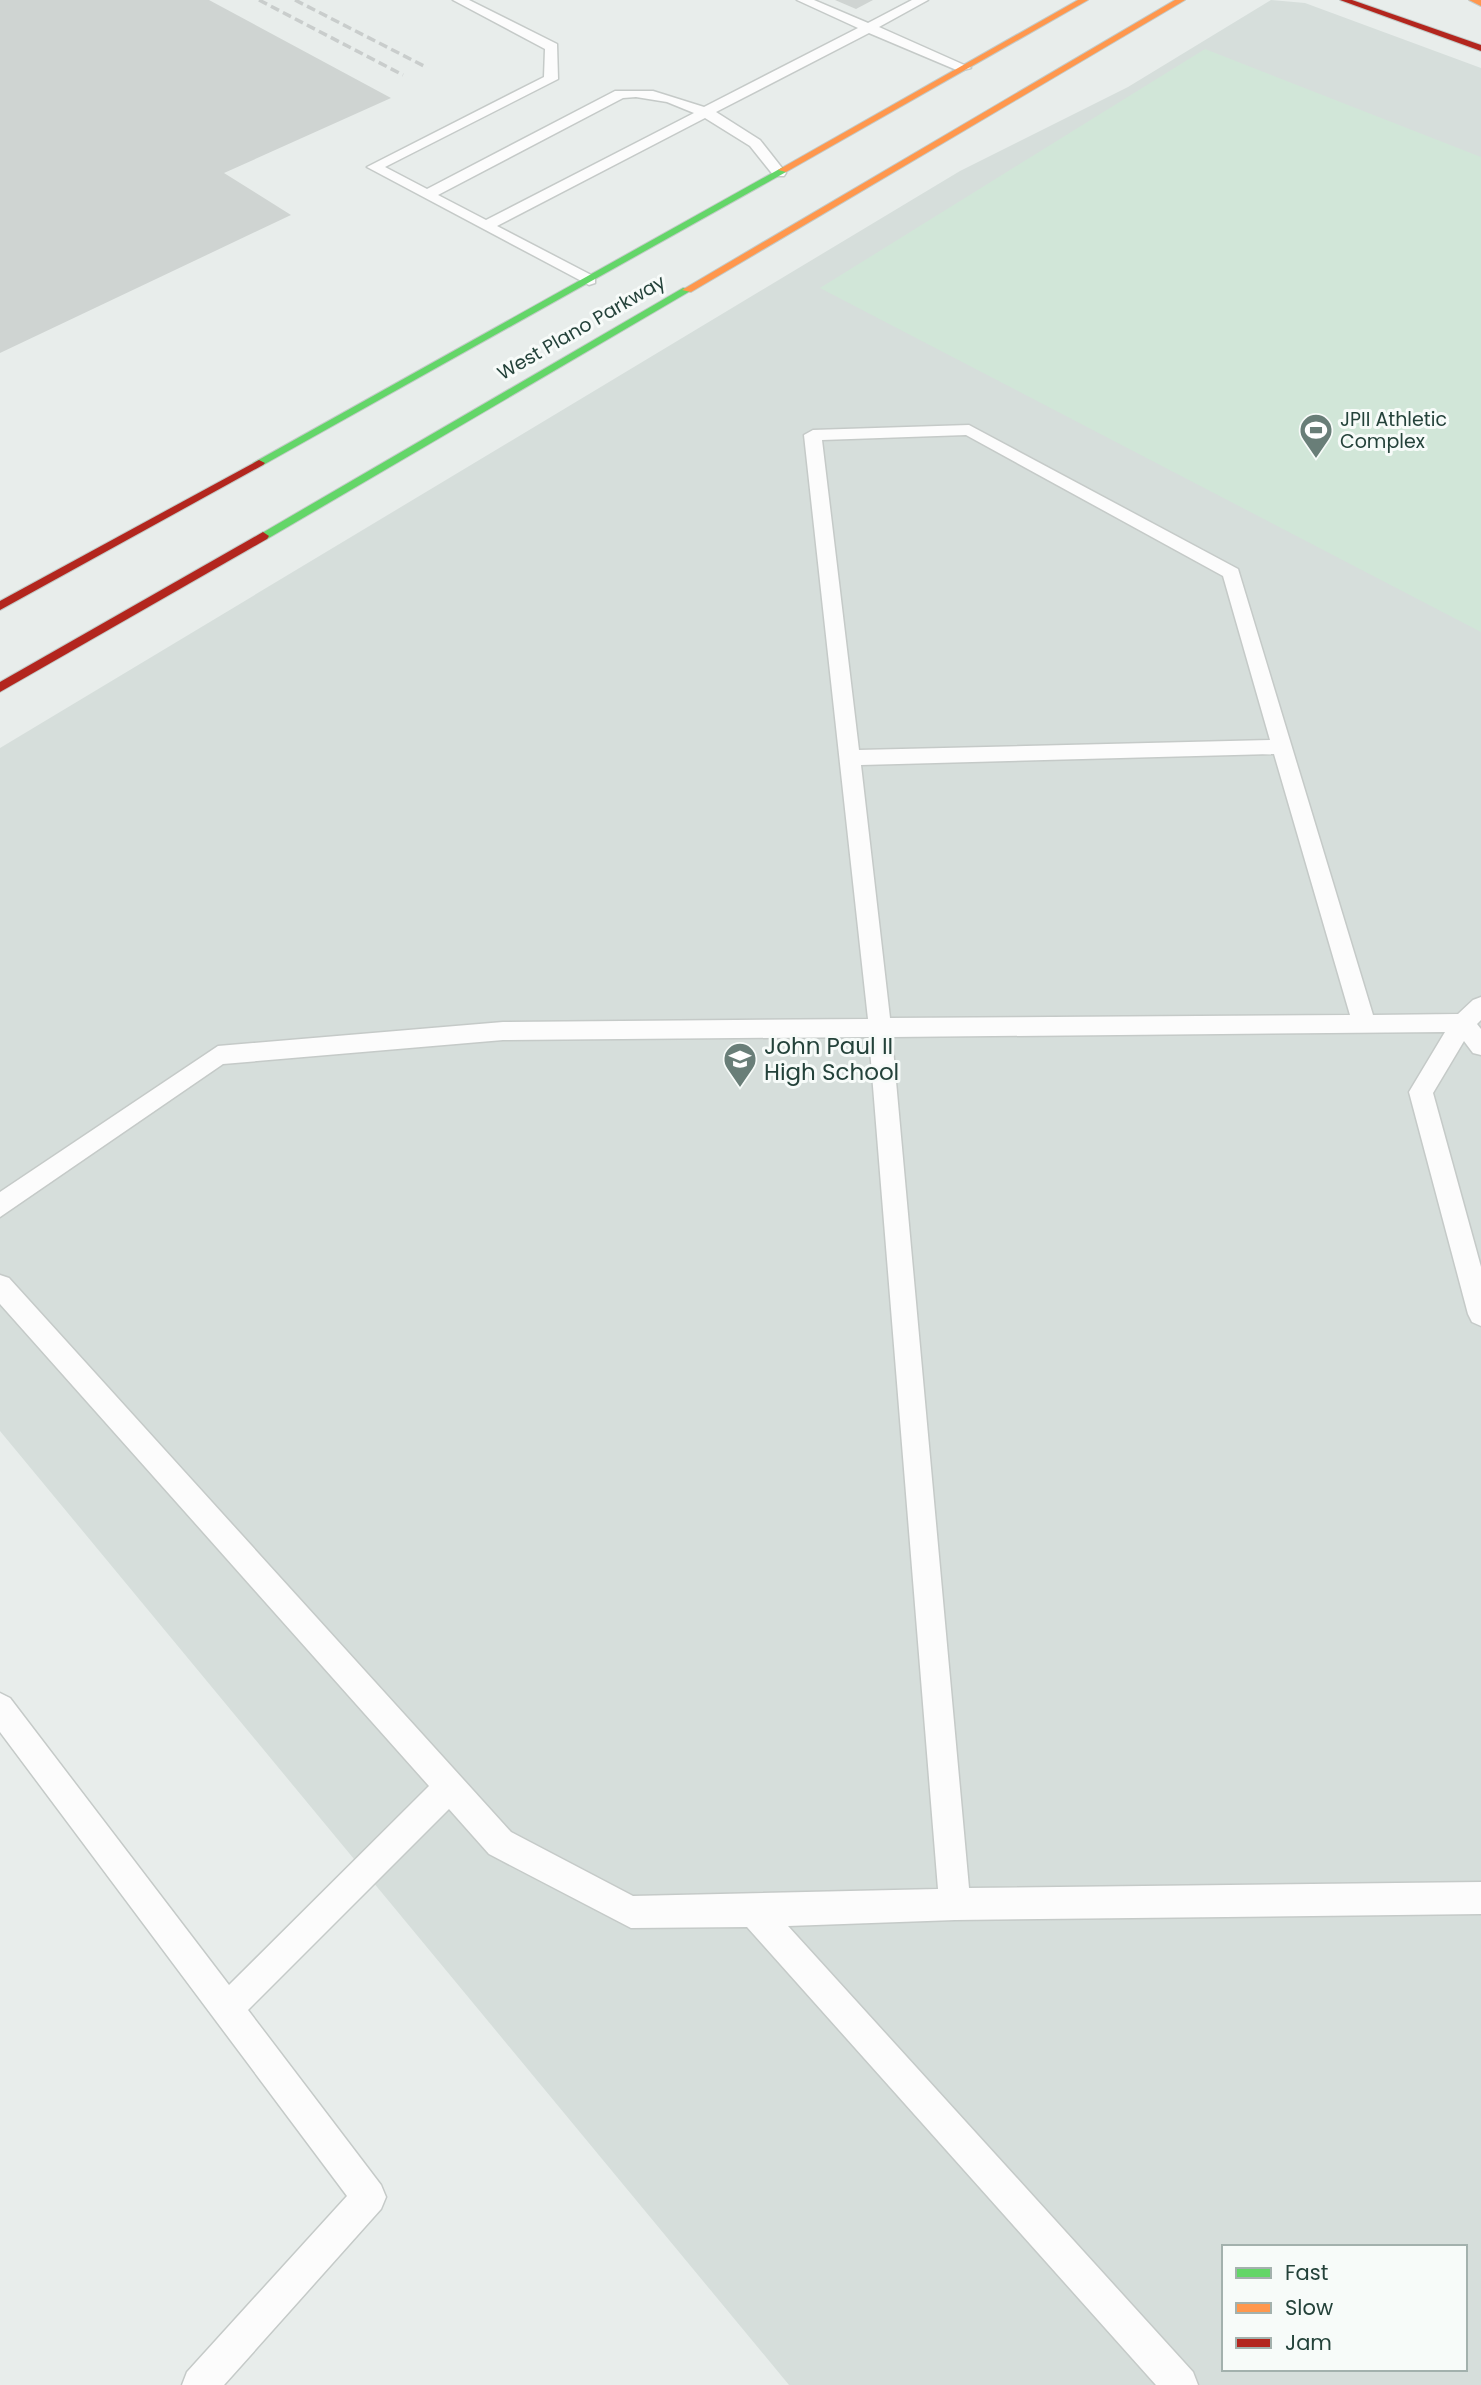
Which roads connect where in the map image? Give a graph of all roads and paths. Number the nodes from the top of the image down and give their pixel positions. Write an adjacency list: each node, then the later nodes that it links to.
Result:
1 (459, 0): 14 (lane)
2 (803, 0): 9 (lane)
3 (922, 0): 9 (lane)
4 (1084, 0): 11 (main road, West Plano Parkway)
5 (1181, 0): 18 (main road, West Plano Parkway)
6 (1344, 0): 10 (main road)
7 (1473, 0): 8 (main road)
8 (1481, 3)
9 (870, 28): 11 (lane); 12 (lane)
10 (1481, 48)
11 (964, 68): 13 (main road, West Plano Parkway)
12 (705, 113): 13 (lane); 14 (lane); 15 (lane)
13 (779, 173): 16 (main road, West Plano Parkway)
14 (426, 195): 15 (lane)
15 (485, 226): 16 (lane)
16 (595, 284): 19 (main road, West Plano Parkway)
17 (623, 301): 18 (main road)
18 (645, 315): 20 (main road, West Plano Parkway)
19 (0, 606)
20 (0, 688)
21 (1284, 747): 22 (lane); 22 (lane); 25 (lane)
22 (849, 758): 26 (lane)
23 (1481, 1006): 24 (lane)
24 (1463, 1023): 25 (lane); 27 (lane); 30 (lane)
25 (1364, 1024): 26 (lane)
26 (880, 1027): 28 (lane); 34 (lane)
27 (1481, 1046)
28 (0, 1206)
29 (0, 1286): 32 (lane)
30 (1481, 1314)
31 (0, 1708): 36 (lane)
32 (449, 1787): 35 (lane); 36 (lane)
33 (1481, 1899): 34 (lane)
34 (955, 1904): 35 (lane)
35 (754, 1911): 38 (lane)
36 (226, 2009): 37 (lane)
37 (200, 2385)
38 (1180, 2385)

